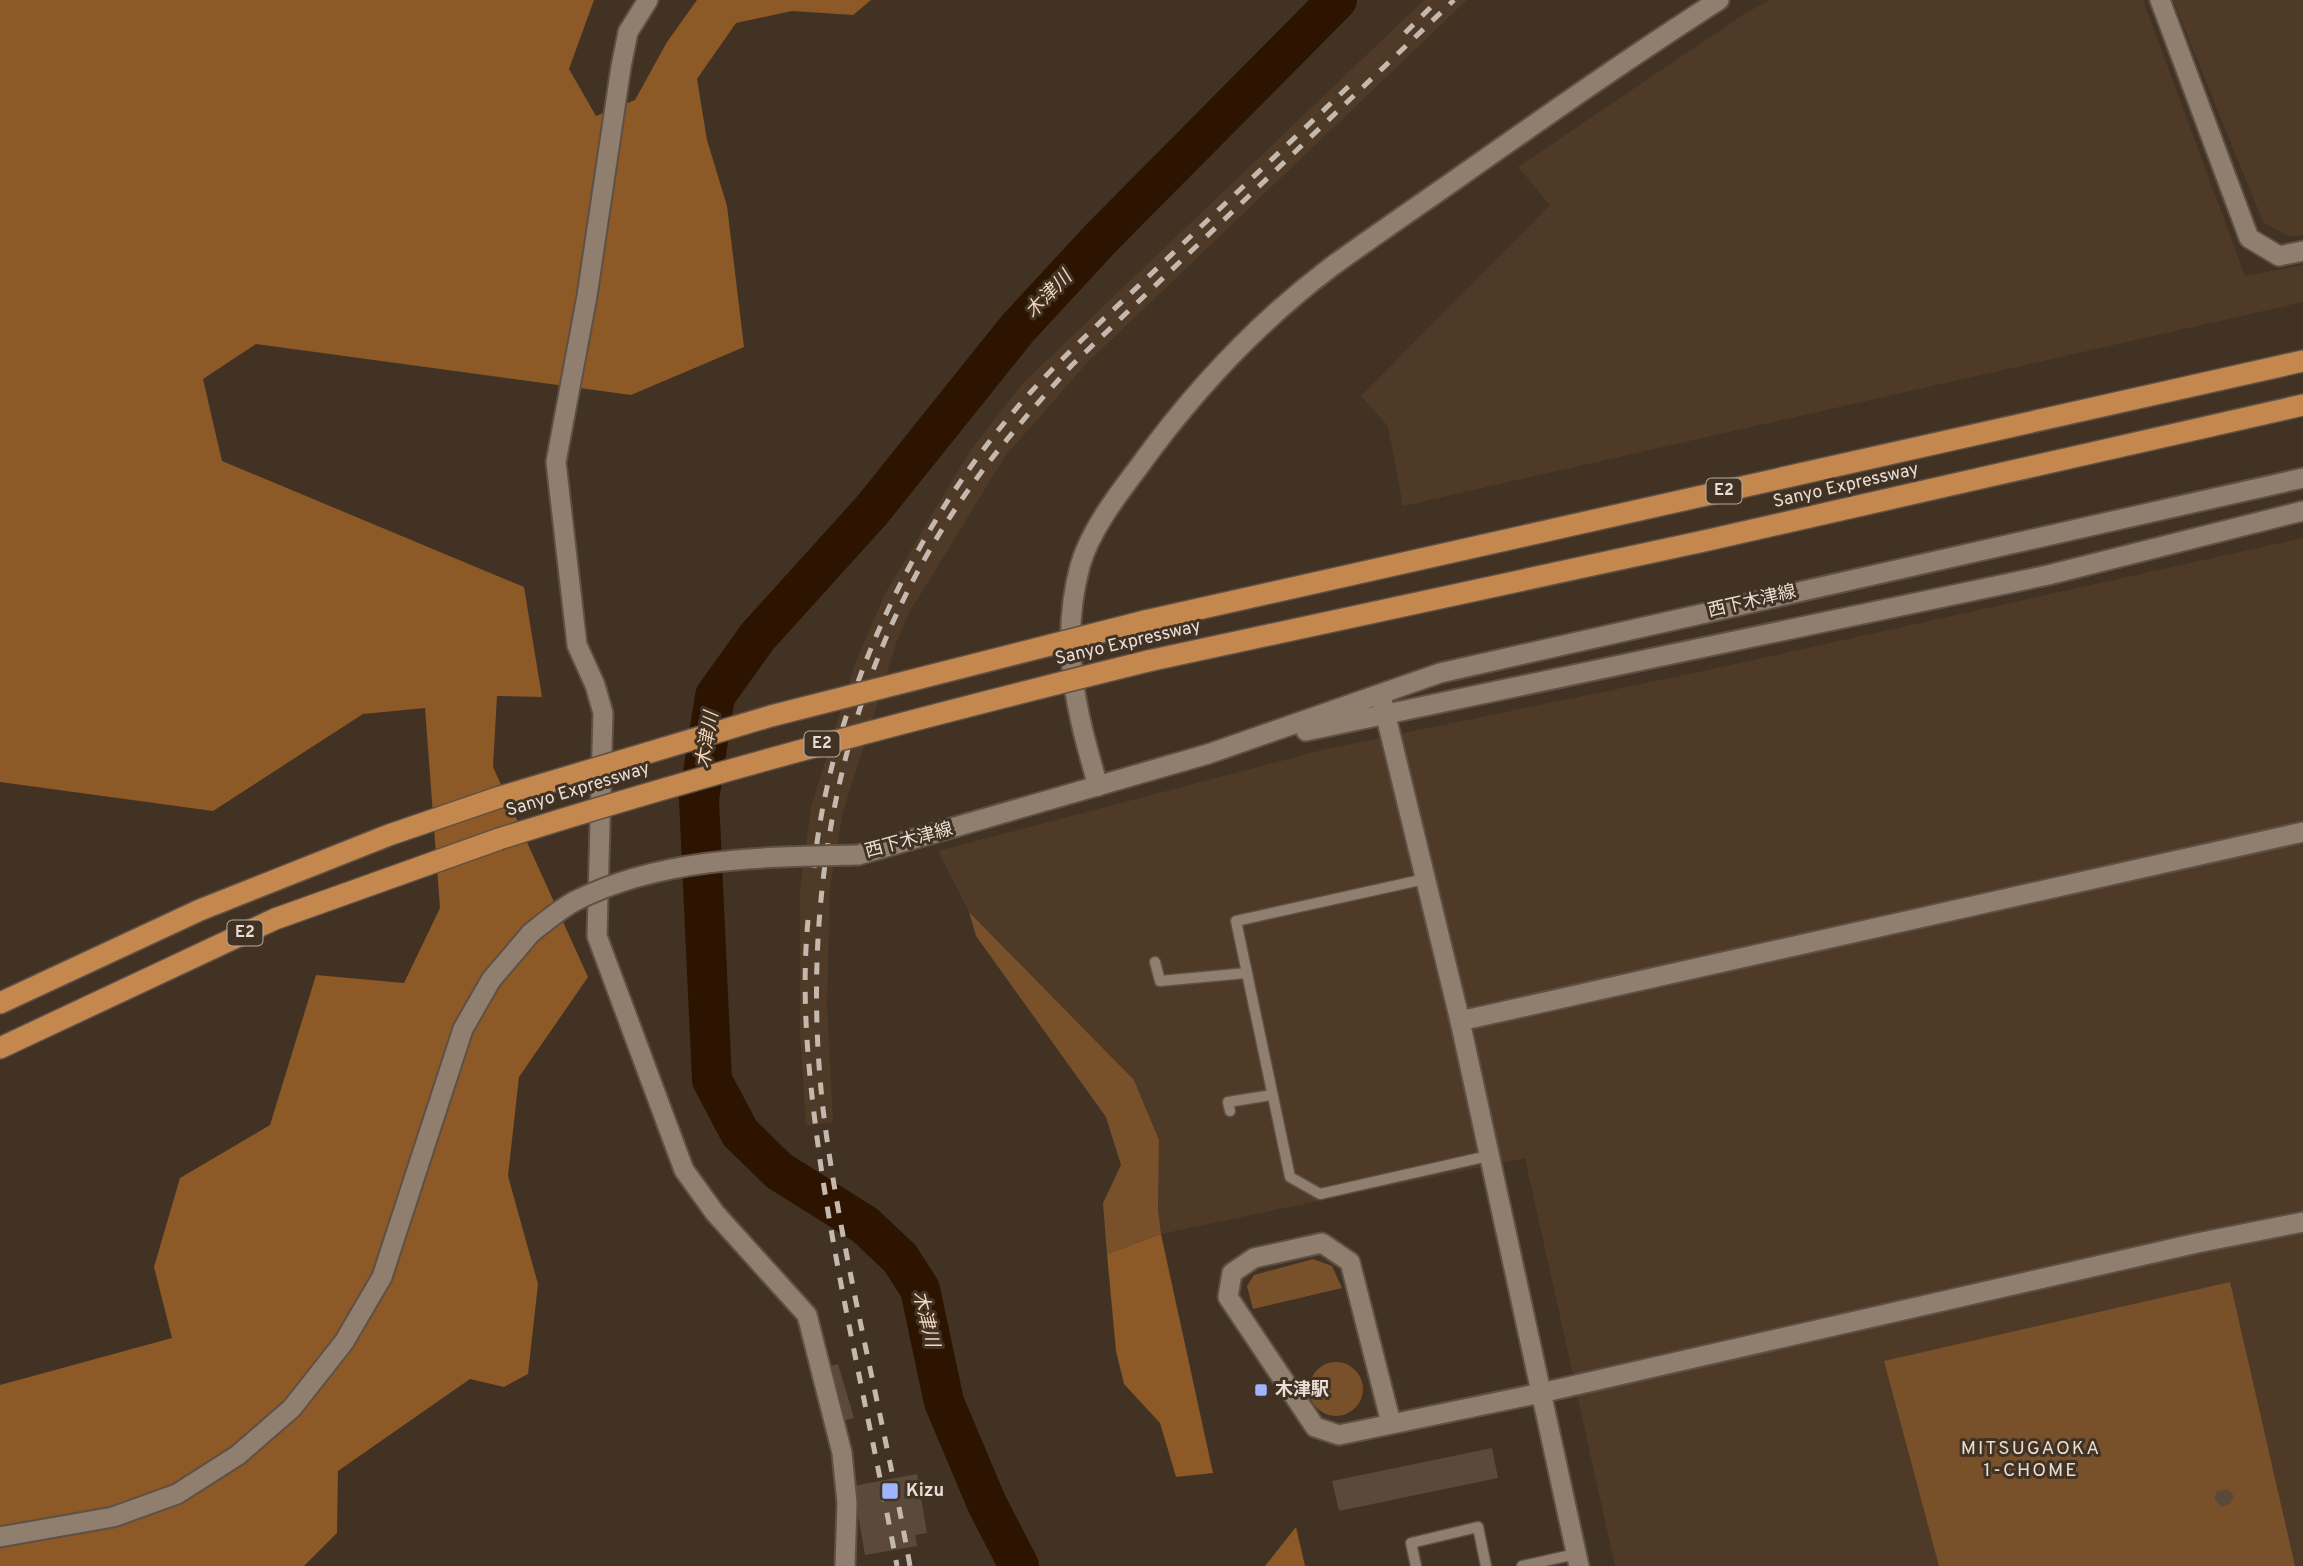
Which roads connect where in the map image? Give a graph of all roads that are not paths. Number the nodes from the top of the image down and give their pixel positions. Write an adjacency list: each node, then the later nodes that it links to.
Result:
1 (648, 0): 26 (street)
2 (1719, 0): 10 (street)
3 (2160, 0): 4 (street)
4 (2303, 251)
5 (2303, 361): 15 (highway, Sanyo Expressway / E2, bridge)
6 (2303, 405): 17 (highway, Sanyo Expressway / E2, bridge)
7 (2303, 478): 9 (street, 西下木津線)
8 (2303, 511): 9 (street, 西下木津線)
9 (1383, 703): 10 (street, 西下木津線); 12 (street)
10 (1098, 786): 24 (street, 西下木津線, bridge)
11 (2303, 832): 16 (street)
12 (1425, 879): 14 (lane); 16 (street)
13 (1154, 962): 14 (lane)
14 (1247, 973): 18 (lane)
15 (0, 1003)
16 (1460, 1021): 20 (street)
17 (0, 1048)
18 (1272, 1095): 19 (lane); 20 (lane)
19 (1230, 1111)
20 (1488, 1156): 22 (street)
21 (2303, 1222): 22 (street)
22 (1541, 1393): 23 (street); 25 (street)
23 (1391, 1423): 23 (street)
24 (0, 1537)
25 (1578, 1560): 29 (lane)
26 (845, 1566)
27 (1416, 1566): 28 (lane)
28 (1486, 1566)
29 (1522, 1566)

